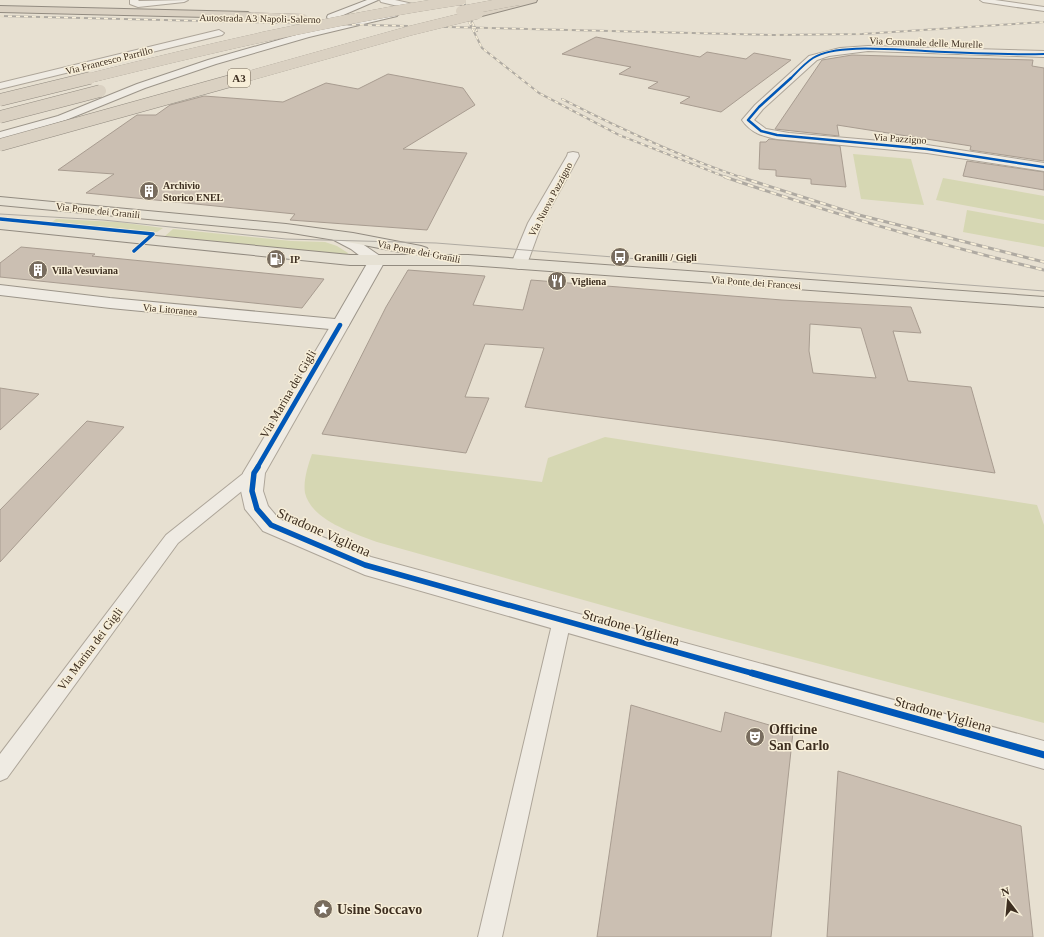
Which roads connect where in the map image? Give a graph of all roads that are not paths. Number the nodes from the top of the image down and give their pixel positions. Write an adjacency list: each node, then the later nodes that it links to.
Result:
1 (134, 0): 2 (street)
2 (184, 0)
3 (374, 0): 19 (street)
4 (384, 0): 14 (street)
5 (441, 0): 14 (street)
6 (461, 0): 11 (highway, A3, bridge)
7 (508, 0): 13 (highway, Autostrada A3 Napoli-Salerno, bridge)
8 (519, 0): 15 (highway, bridge)
9 (533, 0): 16 (highway, A3)
10 (982, 0): 12 (lane)
11 (405, 8): 26 (highway, A3, bridge); 29 (highway, A3, bridge)
12 (1044, 9)
13 (0, 10): 14 (highway, Autostrada A3 Napoli-Salerno, bridge)
14 (422, 11): 17 (street)
15 (447, 13)
16 (478, 14): 20 (highway, A3, bridge); 33 (highway, A3, bridge)
17 (334, 28): 22 (street); 32 (street)
18 (219, 33): 25 (street, Via Francesco Parrillo)
19 (277, 36): 27 (street); 28 (street)
20 (305, 49)
21 (1044, 54): 30 (street, Via Comunale delle Murelle)
22 (260, 58)
23 (233, 69): 32 (street)
24 (205, 75): 31 (highway)
25 (0, 86)
26 (0, 100)
27 (0, 106)
28 (0, 111)
29 (0, 117)
30 (755, 129): 35 (street, Via Pazzigno)
31 (0, 130)
32 (0, 136)
33 (0, 145)
34 (573, 156): 41 (street, Via Nuova Pazzigno)
35 (1044, 167)
36 (0, 201): 38 (main road, Via Ponte dei Granili)
37 (0, 225): 40 (main road, Via Ponte dei Granili)
38 (337, 236): 39 (main road, Via Ponte dei Granili); 40 (street)
39 (465, 259): 40 (main road, Via Ponte dei Granili); 41 (main road, Via Ponte dei Francesi)
40 (377, 261): 44 (street, Via Marina dei Gigli)
41 (519, 264): 43 (main road, Via Ponte dei Francesi)
42 (0, 290): 44 (street, Via Litoranea)
43 (1044, 302)
44 (340, 325): 45 (street, Via Marina dei Gigli)
45 (254, 473): 46 (street, Stradone Vigliena); 48 (lane, Via Marina dei Gigli)
46 (562, 620): 47 (street, Stradone Vigliena); 49 (lane)
47 (1044, 754)
48 (0, 771)
49 (490, 937)

